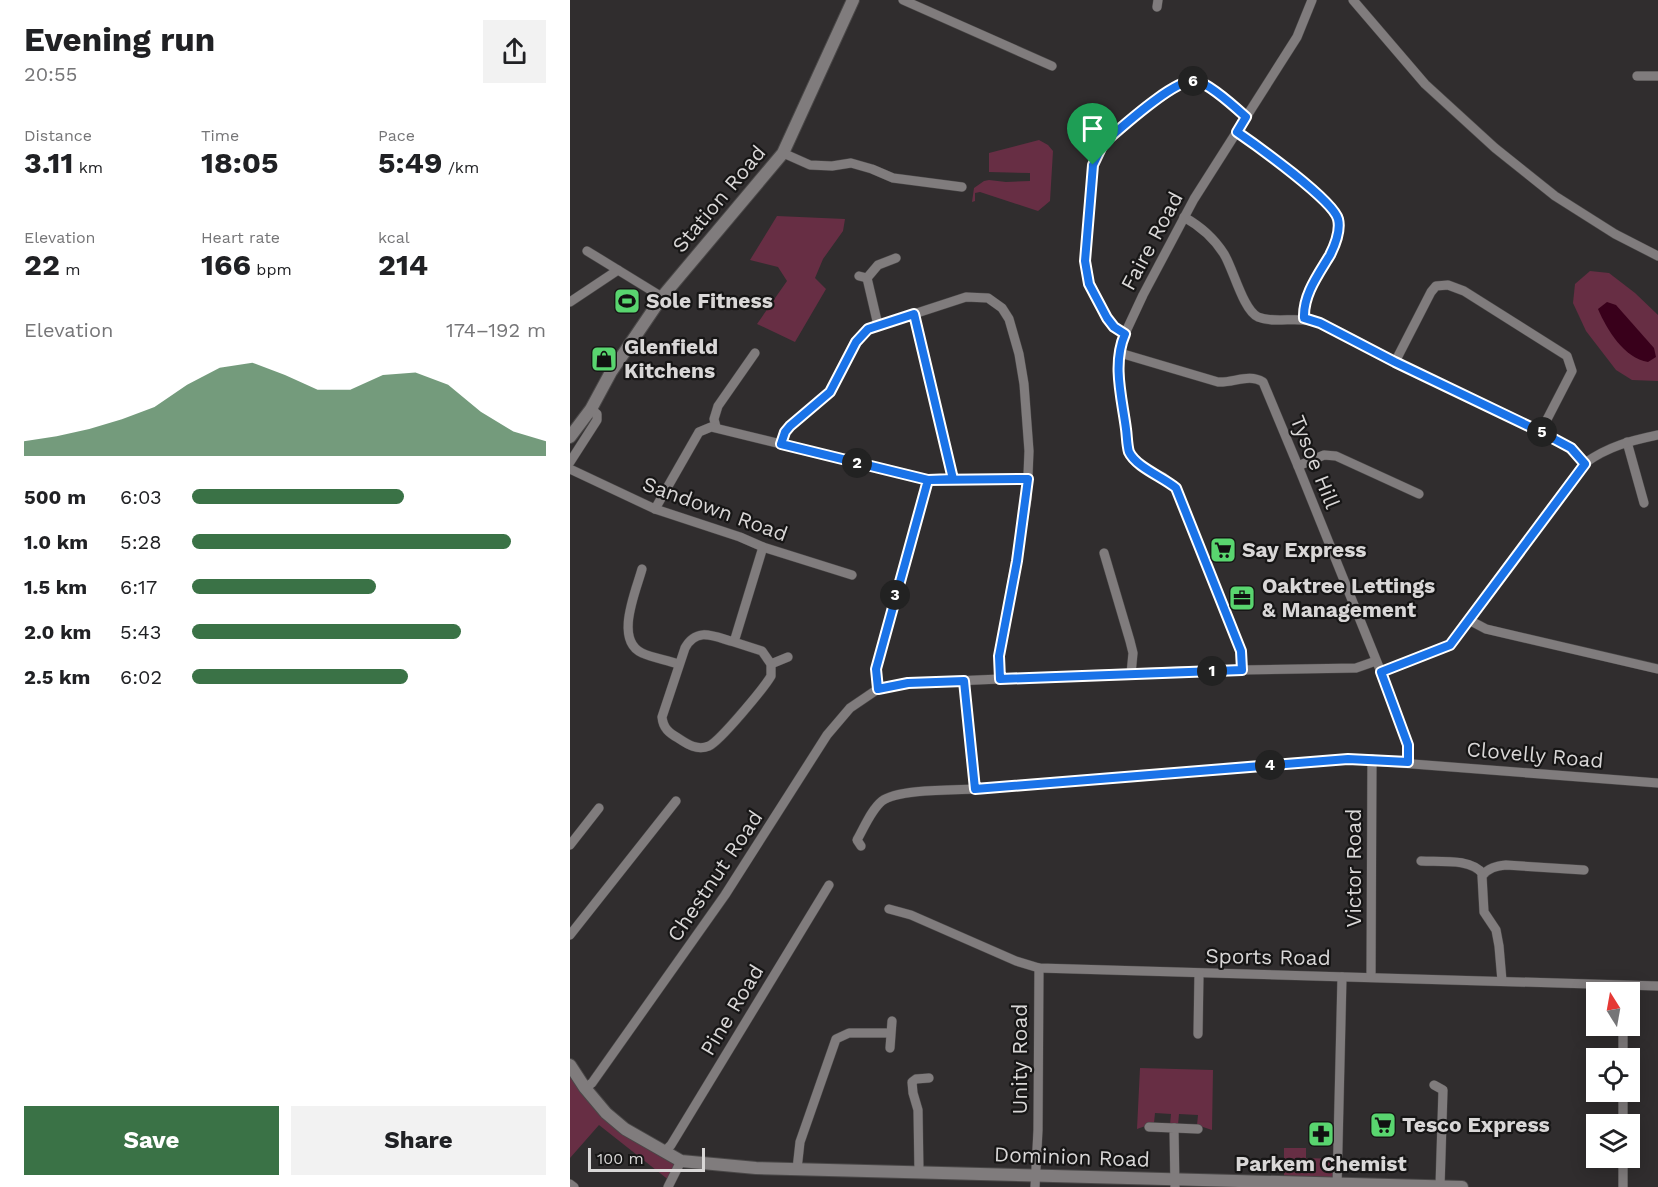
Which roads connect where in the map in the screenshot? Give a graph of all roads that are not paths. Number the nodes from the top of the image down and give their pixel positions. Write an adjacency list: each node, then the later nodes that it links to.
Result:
1 (853, 0): 10 (street, Station Road)
2 (903, 0): 5 (street)
3 (1312, 0): 8 (street, Faire Road)
4 (1353, 0): 14 (street)
5 (1052, 66)
6 (1658, 75): 7 (street)
7 (1637, 76)
8 (1246, 117): 9 (street, Faire Road); 22 (street)
9 (1237, 132): 12 (street, Faire Road); 20 (street)
10 (783, 153): 11 (street); 17 (street, Station Road)
11 (962, 187)
12 (1184, 217): 20 (street); 22 (street, Faire Road)
13 (587, 251): 16 (street)
14 (1658, 256)
15 (896, 258): 21 (street)
16 (618, 270): 17 (street); 18 (street)
17 (662, 297): 26 (street, Station Road)
18 (570, 302)
19 (914, 314): 21 (street); 37 (street); 38 (street)
20 (1304, 318): 25 (street)
21 (878, 325): 32 (street)
22 (1125, 334): 24 (street, Faire Road)
23 (755, 353): 27 (street)
24 (1120, 353): 35 (street, Tysoe Hill); 54 (street, Faire Road)
25 (1395, 362): 28 (street); 28 (street)
26 (591, 409): 30 (street, Station Road); 33 (street, Station Road)
27 (716, 427): 32 (street); 42 (street)
28 (1541, 432): 34 (street)
29 (1658, 435): 31 (street)
30 (570, 437)
31 (1627, 442): 34 (street); 41 (street)
32 (781, 444): 39 (street)
33 (570, 462)
34 (1585, 464): 47 (street)
35 (1298, 466): 40 (street); 50 (street, Tysoe Hill)
36 (570, 469): 42 (street, Sandown Road)
37 (953, 479): 38 (street); 39 (street)
38 (1028, 479): 57 (street)
39 (928, 480): 59 (street)
40 (1419, 494)
41 (1644, 503)
42 (655, 509): 43 (street, Sandown Road)
43 (763, 547): 46 (street, Sandown Road); 48 (street)
44 (1104, 553): 56 (street)
45 (642, 569): 51 (street)
46 (852, 575)
47 (1469, 620): 53 (street); 55 (street)
48 (734, 642): 51 (street); 52 (street)
49 (790, 657): 52 (street)
50 (1376, 661): 54 (street); 55 (street, Tysoe Hill)
51 (678, 664): 52 (street)
52 (771, 664)
53 (1658, 669)
54 (1242, 670): 56 (street)
55 (1381, 672): 61 (street, Tysoe Hill)
56 (1131, 674): 57 (street)
57 (1000, 679): 58 (street)
58 (964, 681): 59 (street); 63 (street)
59 (878, 689): 89 (street, Chestnut Road)
60 (1372, 759): 61 (street, Clovelly Road); 63 (street, Clovelly Road); 77 (street, Victor Road)
61 (1408, 762): 62 (street, Clovelly Road)
62 (1658, 783)
63 (975, 789): 67 (street, Clovelly Road)
64 (676, 801): 73 (street)
65 (599, 808): 66 (street)
66 (570, 845)
67 (861, 846)
68 (1421, 861): 70 (street)
69 (1584, 870): 70 (street)
70 (1483, 874): 78 (street)
71 (829, 885): 93 (street, Pine Road)
72 (889, 909): 74 (street, Sports Road)
73 (570, 935)
74 (1039, 968): 75 (street, Sports Road); 98 (street, Unity Road)
75 (1199, 974): 76 (street, Sports Road); 84 (street)
76 (1342, 977): 77 (street, Sports Road); 101 (street)
77 (1371, 977): 78 (street, Sports Road)
78 (1502, 981): 80 (street, Sports Road)
79 (1658, 986): 81 (street, Sports Road)
80 (1586, 987)
81 (1640, 988)
82 (892, 1022): 83 (street)
83 (890, 1034): 85 (street); 95 (street)
84 (1198, 1034)
85 (890, 1048)
86 (570, 1065): 89 (street)
87 (929, 1078): 97 (street)
88 (1434, 1085): 102 (street)
89 (585, 1088): 93 (street)
90 (1149, 1127): 91 (street)
91 (1174, 1128): 92 (street); 99 (street)
92 (1198, 1129)
93 (664, 1152): 94 (street)
94 (681, 1161): 95 (street, Dominion Road); 104 (street)
95 (797, 1168): 97 (street, Dominion Road)
96 (1623, 1168): 106 (street)
97 (919, 1172): 98 (street, Dominion Road)
98 (1036, 1181): 99 (street, Dominion Road)
99 (1175, 1183): 101 (street, Dominion Road)
100 (570, 1184): 103 (street)
101 (1337, 1185): 102 (street, Dominion Road)
102 (1440, 1186): 105 (street, Dominion Road)
103 (574, 1187)
104 (668, 1187)
105 (1462, 1187)
106 (1623, 1187)

